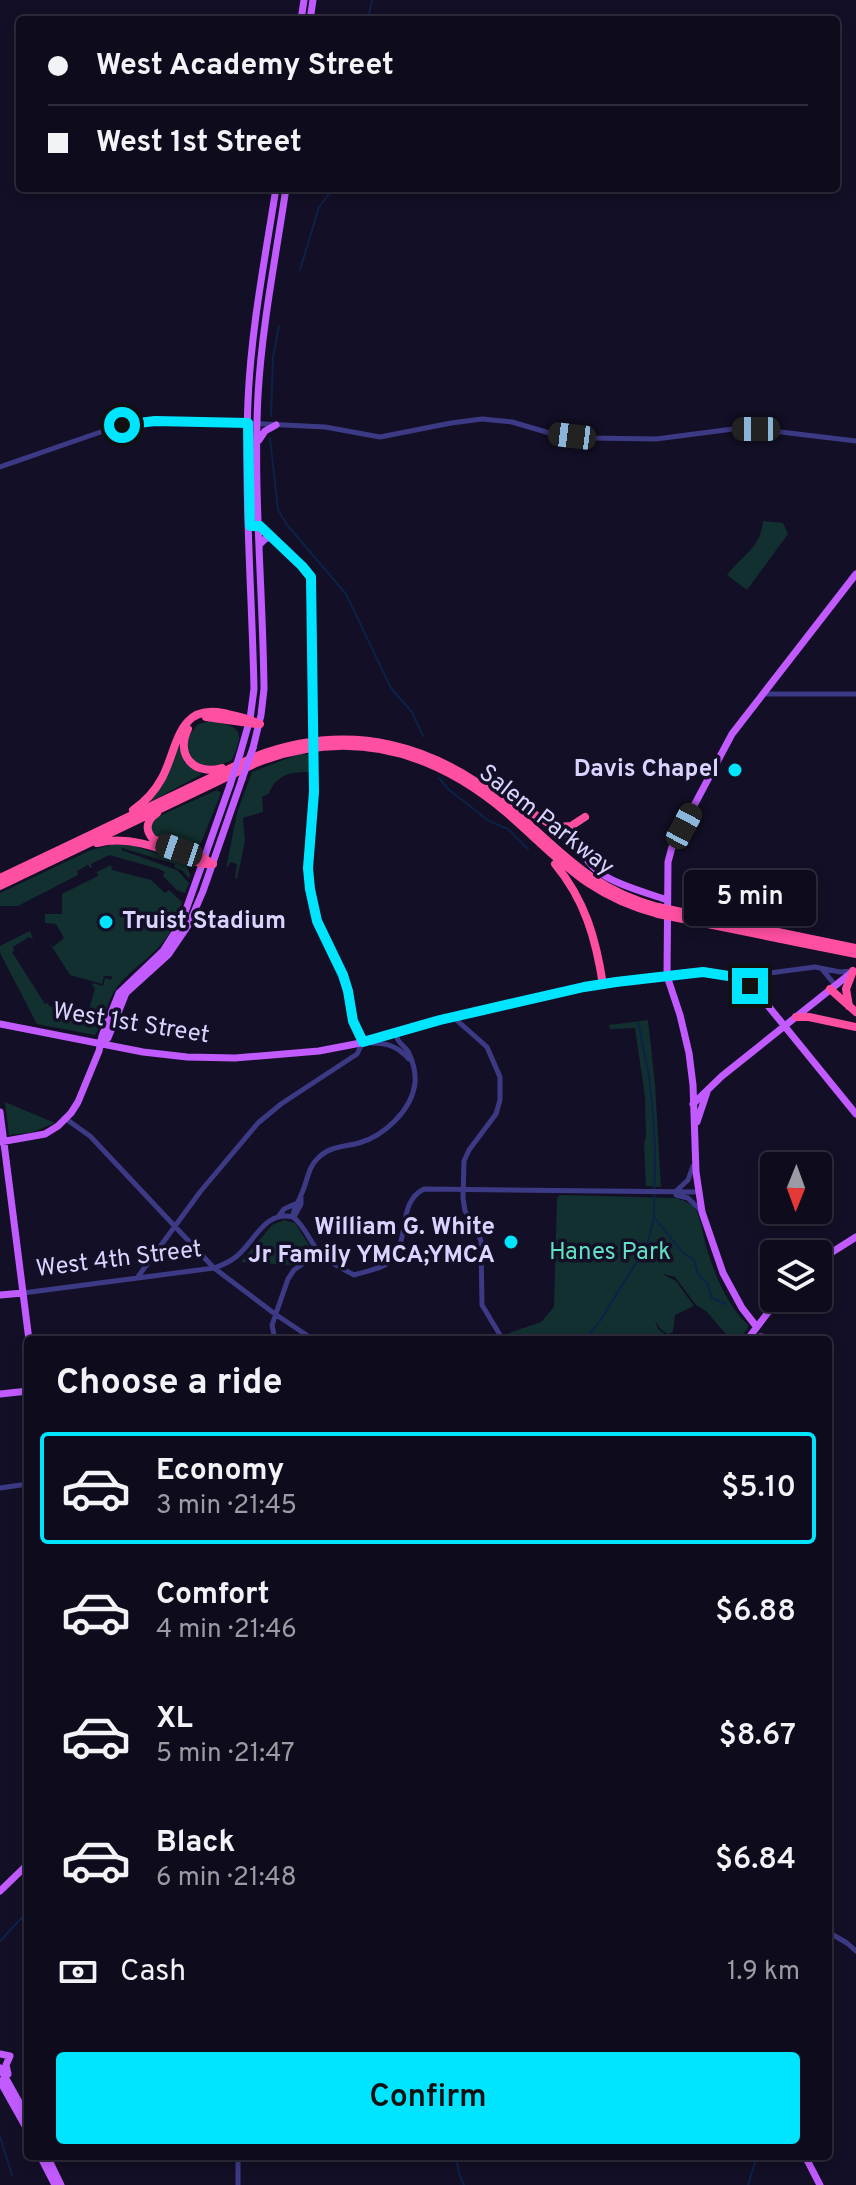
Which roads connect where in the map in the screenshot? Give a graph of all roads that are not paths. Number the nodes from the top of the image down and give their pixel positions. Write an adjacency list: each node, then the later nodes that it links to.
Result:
1 (276, 192): 3 (main road)
2 (285, 192): 4 (main road)
3 (275, 197): 4 (main road); 5 (main road)
4 (284, 199): 6 (main road)
5 (266, 256): 6 (main road); 7 (main road)
6 (276, 257): 8 (main road)
7 (256, 320): 8 (main road); 9 (main road)
8 (266, 321): 10 (main road)
9 (248, 423): 10 (street); 14 (street); 15 (main road)
10 (257, 423): 11 (street); 13 (main road)
11 (276, 425): 12 (street); 13 (main road)
12 (856, 441)
13 (257, 446): 16 (main road)
14 (0, 467)
15 (250, 526): 16 (street); 22 (main road)
16 (260, 526): 17 (street); 18 (main road)
17 (272, 537): 18 (main road); 58 (street, bridge)
18 (260, 544): 23 (main road)
19 (856, 574): 20 (main road)
20 (762, 694): 21 (street); 39 (main road)
21 (856, 694)
22 (250, 722): 23 (highway); 26 (main road); 26 (highway); 31 (highway)
23 (260, 724): 36 (main road, bridge)
24 (376, 744): 25 (highway, Salem Parkway); 26 (highway, Salem Parkway); 28 (highway, Salem Parkway)
25 (398, 749): 27 (highway, Salem Parkway); 32 (highway, Salem Parkway)
26 (241, 758): 31 (highway, Salem Parkway); 35 (main road, bridge)
27 (444, 764): 30 (highway); 40 (highway, Salem Parkway)
28 (171, 804): 34 (highway, Salem Parkway); 35 (highway)
29 (585, 817): 30 (highway)
30 (554, 826): 33 (highway)
31 (98, 831): 37 (highway, Salem Parkway)
32 (532, 836): 40 (highway, Salem Parkway); 47 (highway)
33 (579, 842): 39 (main road)
34 (66, 854): 35 (highway); 38 (highway, Salem Parkway)
35 (203, 861): 36 (highway); 59 (main road)
36 (213, 864): 59 (main road)
37 (0, 878)
38 (0, 886)
39 (667, 900): 45 (main road)
40 (658, 911): 41 (highway, Salem Parkway, bridge); 42 (highway, Salem Parkway, bridge)
41 (856, 948)
42 (856, 954)
43 (822, 968): 44 (street); 46 (street); 48 (street)
44 (855, 970): 48 (main road); 50 (highway)
45 (667, 976): 46 (main road, West 1st Street); 47 (main road, West 1st Street); 62 (main road)
46 (744, 982): 55 (main road)
47 (603, 985): 51 (main road, West 1st Street)
48 (833, 987): 49 (main road); 50 (highway)
49 (808, 1007): 52 (main road); 53 (highway)
50 (852, 1009)
51 (453, 1017): 57 (main road, West 1st Street); 69 (street)
52 (796, 1017): 53 (highway); 55 (main road)
53 (816, 1019): 56 (highway)
54 (0, 1024): 59 (main road, West 1st Street)
55 (785, 1026): 61 (main road); 64 (main road)
56 (856, 1027)
57 (396, 1033): 58 (main road, West 1st Street); 60 (street)
58 (363, 1042): 59 (main road, West 1st Street); 60 (street); 78 (street)
59 (101, 1045): 65 (main road)
60 (412, 1063): 73 (street)
61 (709, 1088): 62 (main road); 66 (main road)
62 (693, 1104): 66 (main road)
63 (0, 1112): 67 (main road)
64 (856, 1114)
65 (66, 1119): 67 (main road); 78 (street)
66 (694, 1132): 68 (main road)
67 (2, 1142): 86 (main road)
68 (695, 1157): 70 (street); 71 (main road)
69 (463, 1189): 72 (street); 80 (street); 94 (street)
70 (675, 1192): 71 (street); 72 (street)
71 (699, 1192): 74 (main road)
72 (663, 1193): 74 (street)
73 (298, 1204): 75 (street, West 4th Street); 76 (street); 77 (street)
74 (702, 1212): 90 (main road)
75 (278, 1217): 76 (street); 83 (street, West 4th Street)
76 (293, 1217): 77 (street)
77 (302, 1226): 80 (street)
78 (174, 1227): 82 (street); 85 (street)
79 (856, 1237): 81 (main road)
80 (319, 1252): 89 (street)
81 (832, 1252)
82 (205, 1258): 83 (street); 84 (street)
83 (214, 1268): 84 (street, West 4th Street); 89 (street)
84 (200, 1270): 85 (street, West 4th Street)
85 (137, 1278): 86 (street, West 4th Street)
86 (23, 1293): 87 (main road, West 4th Street); 91 (main road)
87 (0, 1295)
88 (768, 1312): 90 (main road)
89 (275, 1314): 92 (street); 93 (street)
90 (756, 1326): 95 (main road)
91 (28, 1336)
92 (274, 1336)
93 (308, 1336)
94 (501, 1336)
95 (752, 1336)
96 (24, 1391): 97 (main road)
97 (0, 1394)
98 (24, 1485): 99 (street)
99 (0, 1488)
100 (24, 1868): 101 (main road)
101 (0, 1891)
102 (832, 1935): 103 (street)
103 (856, 1951)
104 (0, 2054): 107 (main road)
105 (0, 2068): 107 (main road)
106 (0, 2081): 109 (main road)
107 (10, 2084): 108 (main road)
108 (24, 2110)
109 (24, 2124)
110 (42, 2160): 114 (main road)
111 (49, 2160): 114 (main road)
112 (238, 2160): 115 (street)
113 (807, 2160): 116 (main road)
114 (58, 2185)
115 (238, 2185)
116 (820, 2185)

